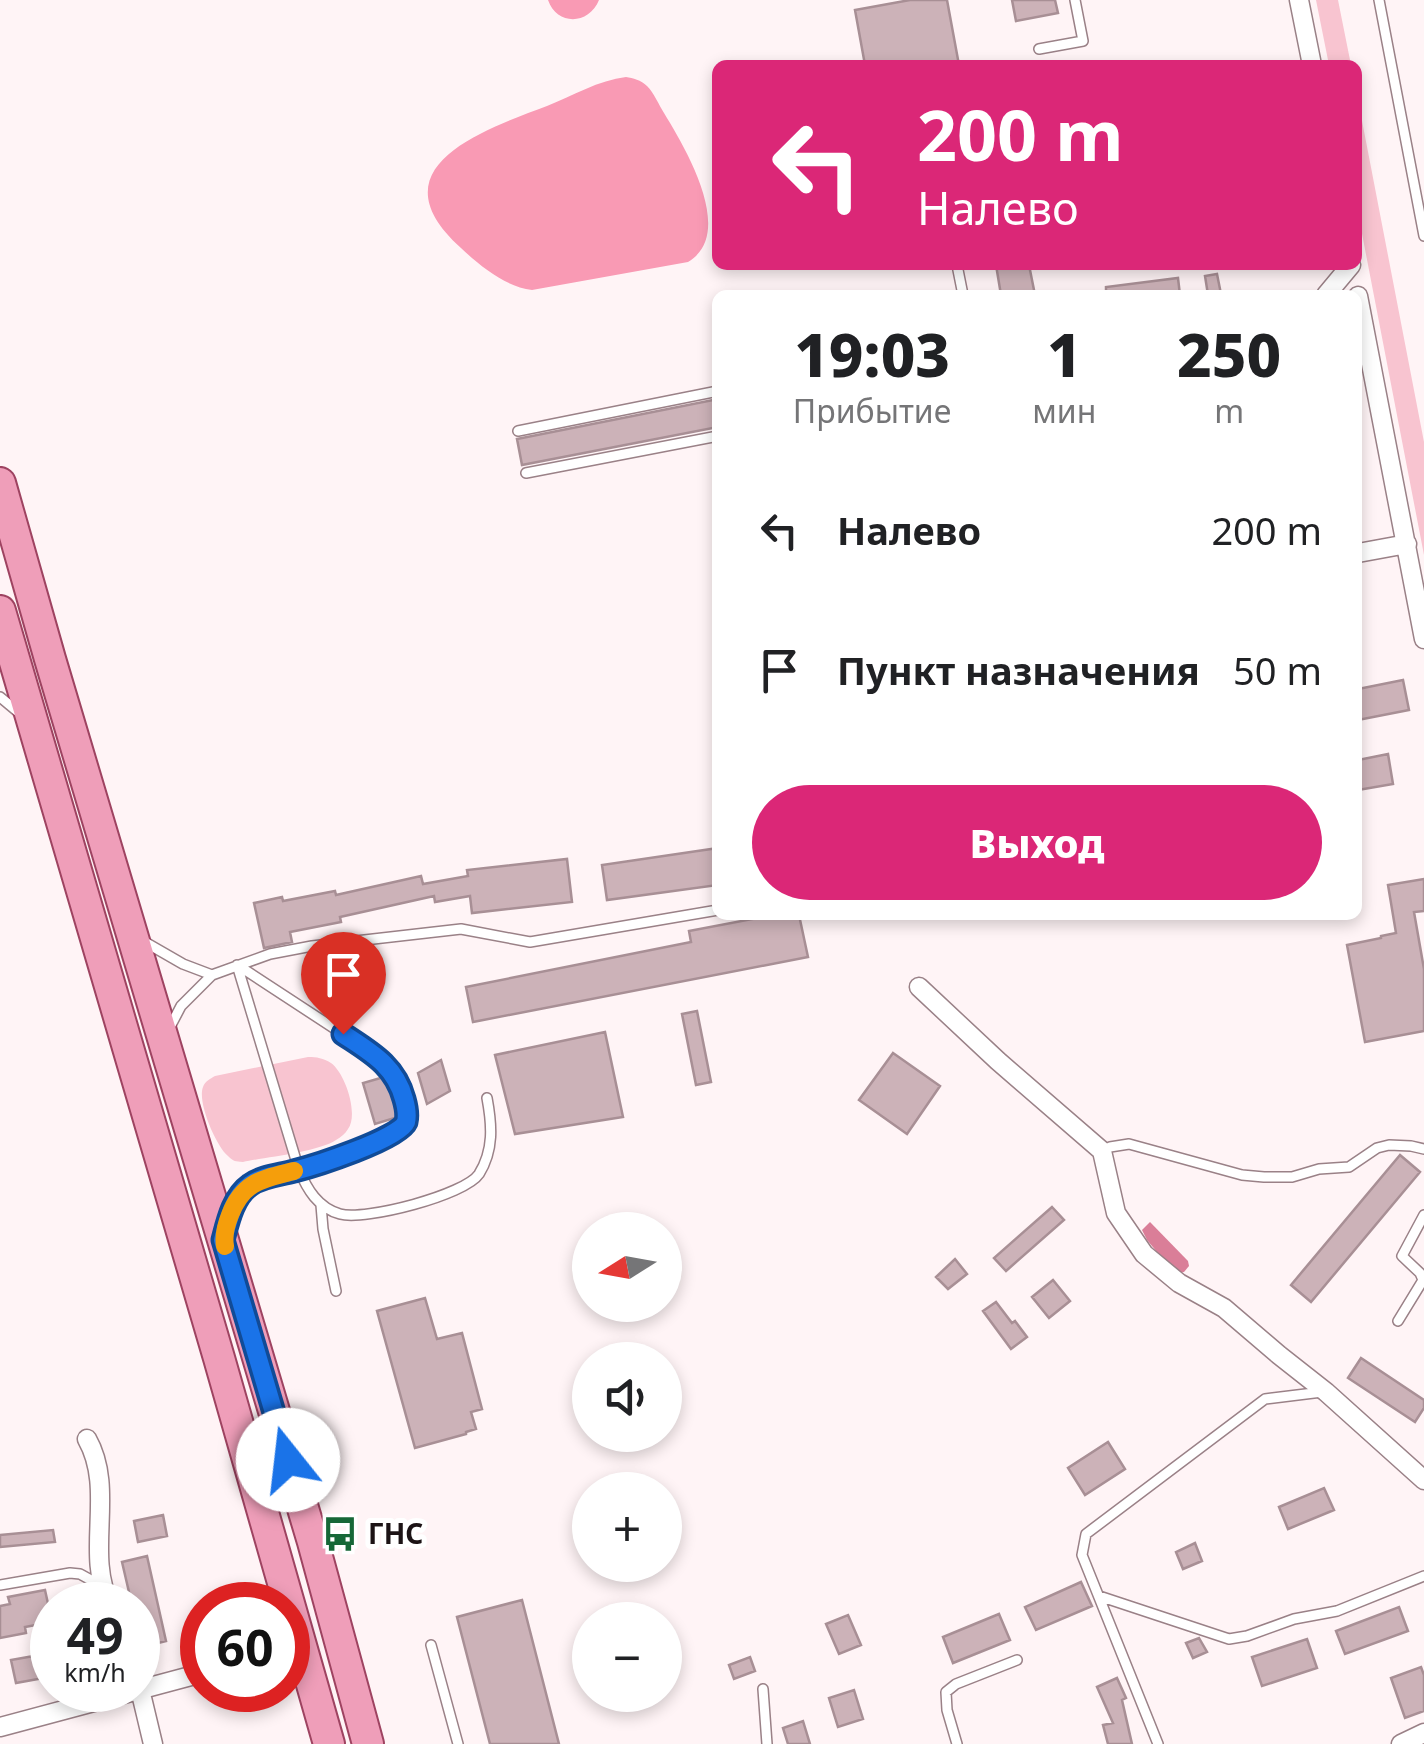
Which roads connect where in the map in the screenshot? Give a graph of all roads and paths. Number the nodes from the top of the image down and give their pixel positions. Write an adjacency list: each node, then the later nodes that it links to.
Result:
1 (1076, 0): 4 (lane)
2 (1299, 0): 5 (street)
3 (1379, 0): 6 (lane)
4 (1040, 50)
5 (1311, 60)
6 (1424, 236)
7 (1348, 270): 8 (street)
8 (1330, 290)
9 (1362, 315): 15 (street)
10 (712, 392): 11 (lane)
11 (518, 431)
12 (712, 437): 13 (lane)
13 (526, 473)
14 (0, 483): 22 (main road)
15 (1407, 544): 16 (street); 18 (street)
16 (1362, 552)
17 (2, 630): 20 (main road)
18 (1424, 639)
19 (0, 697): 20 (lane)
20 (36, 733): 42 (main road)
21 (712, 911): 23 (lane)
22 (131, 931): 24 (lane); 26 (main road)
23 (237, 965): 24 (lane); 30 (lane); 30 (lane)
24 (212, 974): 26 (lane)
25 (919, 987): 29 (street)
26 (165, 1046): 33 (main road)
27 (487, 1098): 31 (lane)
28 (1424, 1150): 29 (lane)
29 (1102, 1152): 36 (street)
30 (299, 1170): 31 (lane); 33 (lane)
31 (321, 1205): 34 (lane)
32 (1424, 1215): 35 (lane)
33 (223, 1240): 55 (main road)
34 (336, 1291)
35 (1398, 1321)
36 (1326, 1392): 38 (street); 44 (lane)
37 (87, 1439): 41 (street)
38 (1424, 1480)
39 (1424, 1576): 44 (lane)
40 (95, 1582): 43 (lane)
41 (102, 1582)
42 (275, 1582)
43 (0, 1585)
44 (1099, 1596): 59 (lane)
45 (431, 1645): 56 (lane)
46 (1017, 1660): 58 (lane)
47 (762, 1688): 57 (lane)
48 (310, 1692): 54 (main road)
49 (50, 1712): 51 (street)
50 (145, 1712): 53 (street)
51 (0, 1727)
52 (1424, 1733): 60 (street)
53 (153, 1744)
54 (329, 1744)
55 (368, 1744)
56 (458, 1744)
57 (767, 1744)
58 (958, 1744)
59 (1158, 1744)
60 (1401, 1744)

